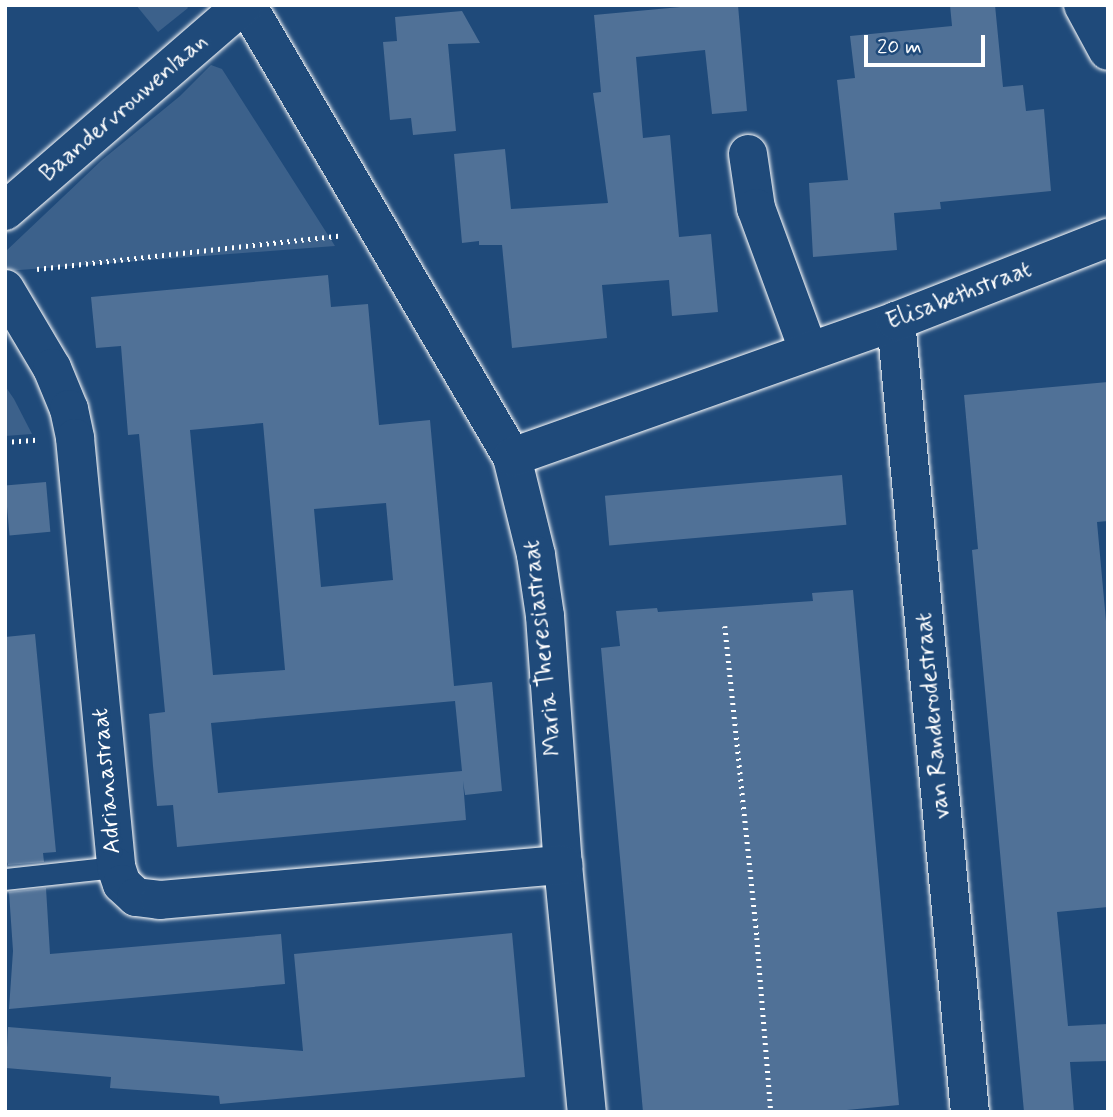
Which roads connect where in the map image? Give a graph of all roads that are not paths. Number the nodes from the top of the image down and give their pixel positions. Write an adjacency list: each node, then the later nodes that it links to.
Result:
1 (245, 5): 5 (street, Baandervrouwenlaan); 10 (street, Maria Theresiastraat)
2 (1083, 5): 3 (street)
3 (1108, 51)
4 (748, 154): 9 (street)
5 (5, 211)
6 (1108, 238): 8 (street, Elisabethstraat)
7 (19, 279): 12 (street, Adrianastraat)
8 (896, 321): 9 (street, Elisabethstraat); 15 (street, van Randerodestraat)
9 (809, 352): 10 (street, Elisabethstraat)
10 (512, 457): 11 (street, Maria Theresiastraat)
11 (563, 865): 12 (street, Adrianastraat); 14 (street, Maria Theresiastraat)
12 (116, 867): 13 (lane)
13 (5, 879)
14 (587, 1112)
15 (970, 1112)

